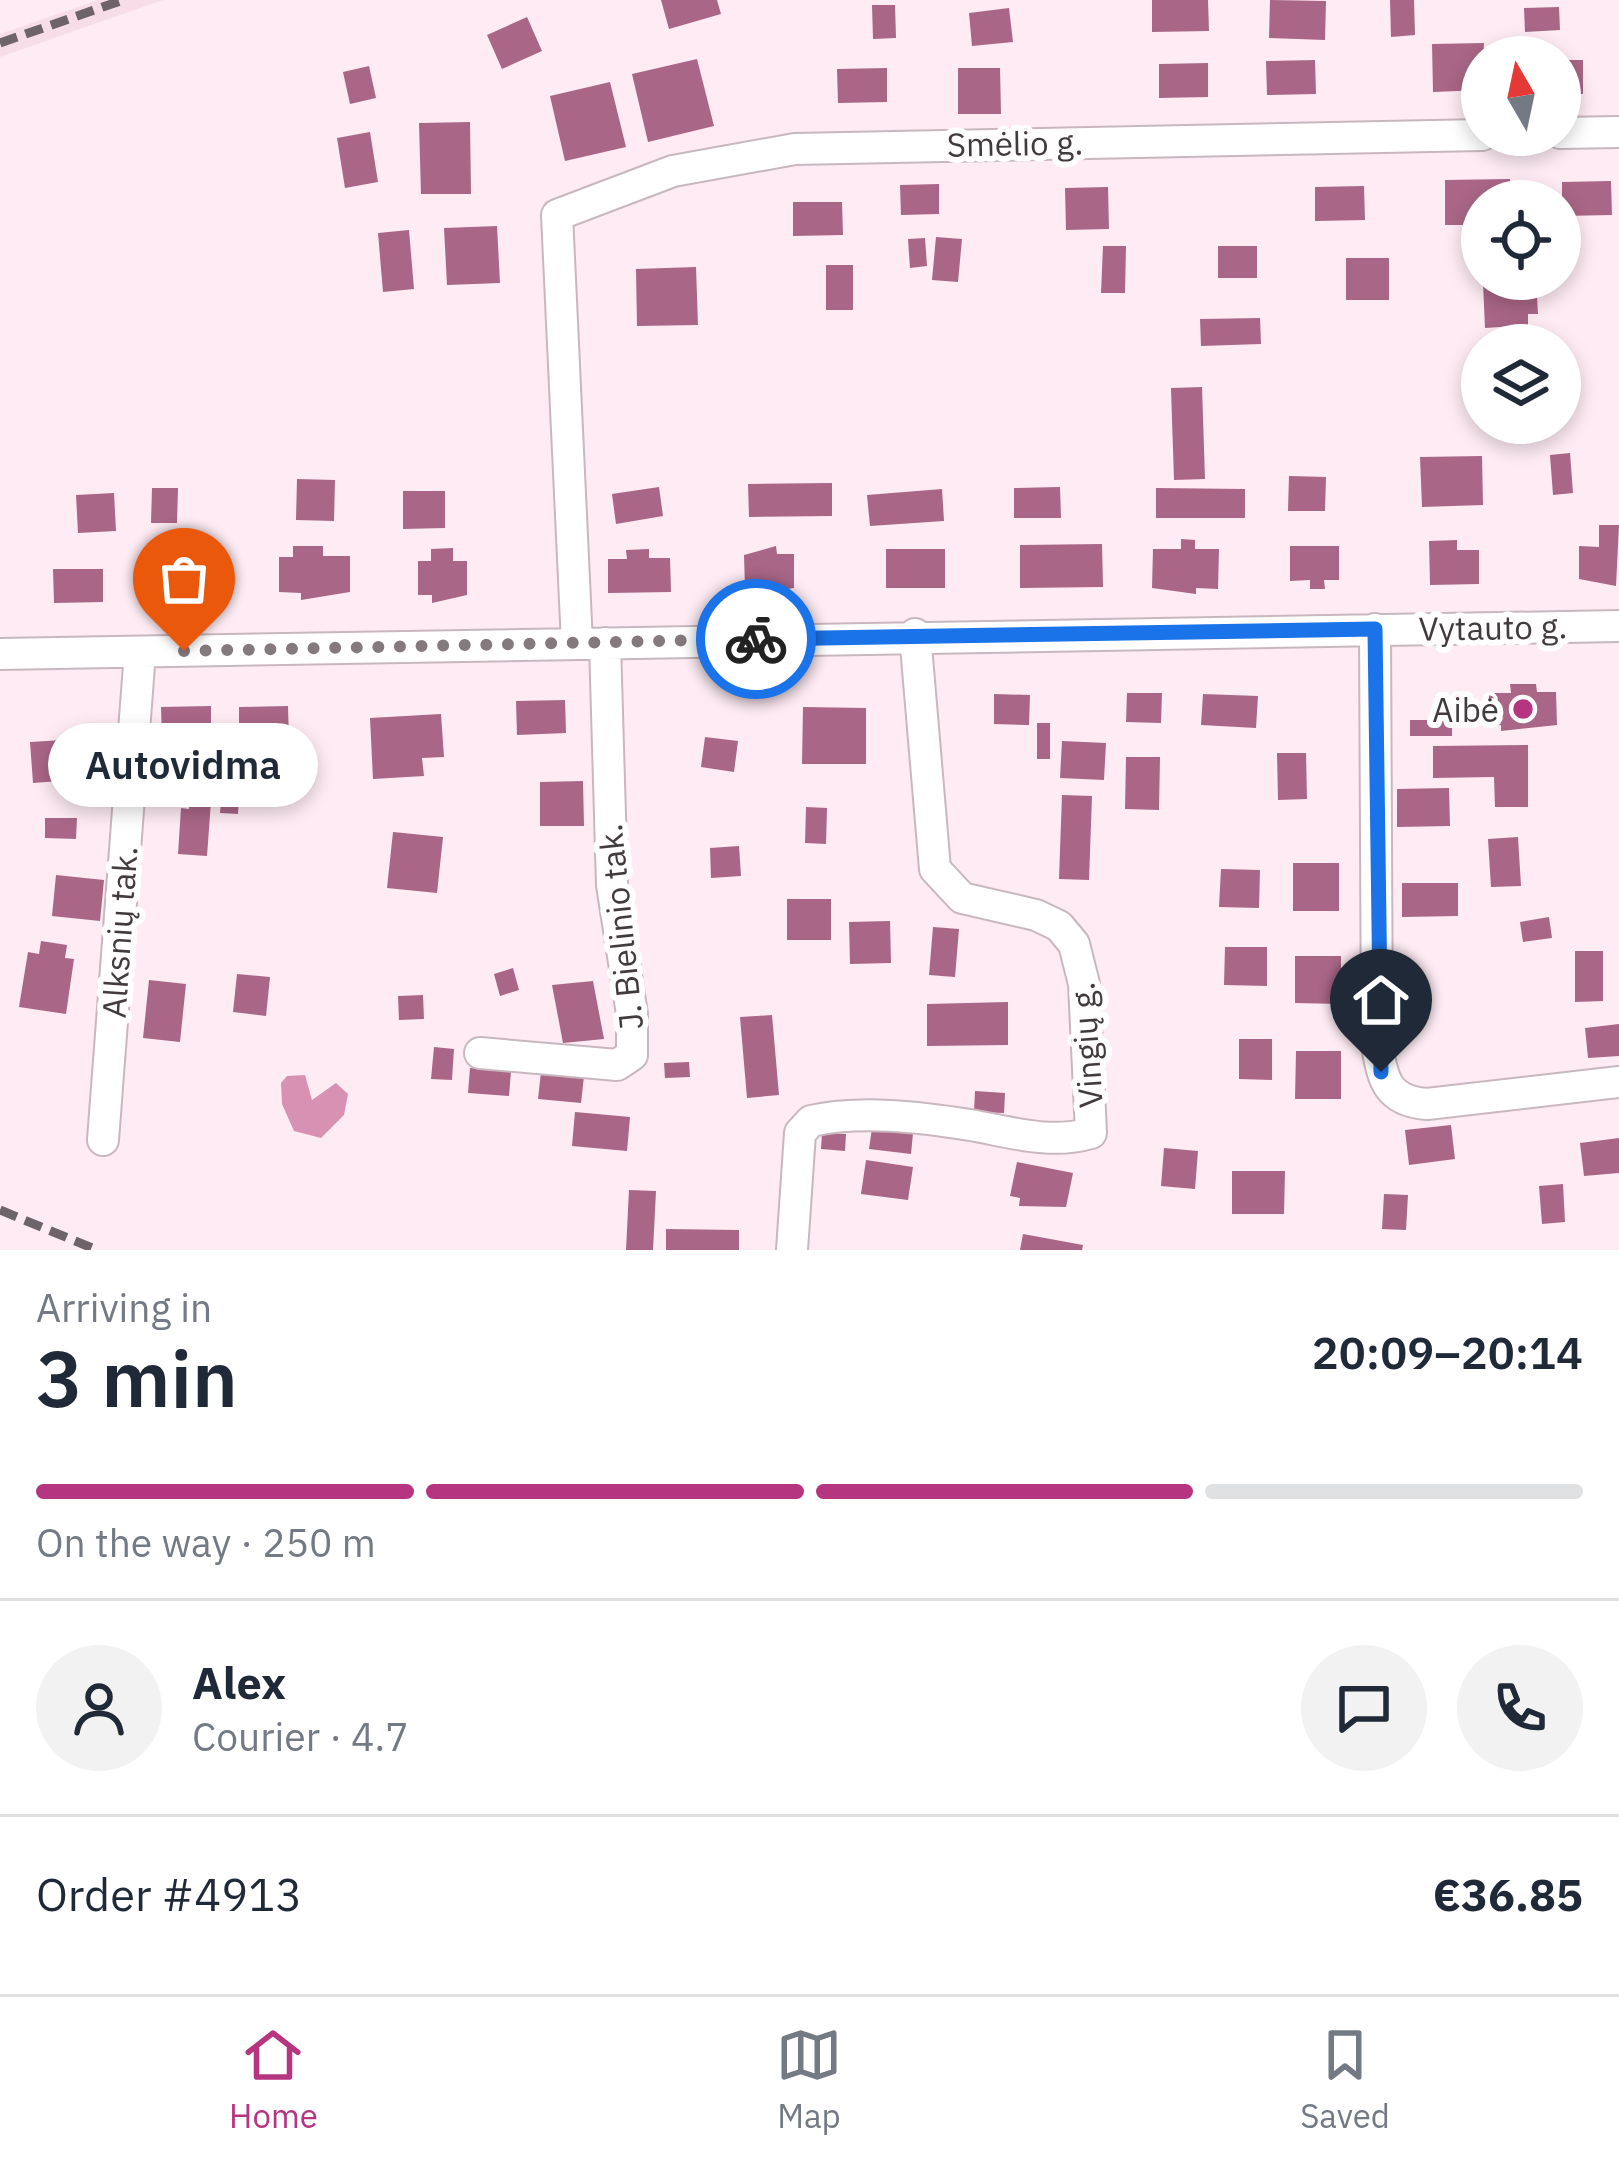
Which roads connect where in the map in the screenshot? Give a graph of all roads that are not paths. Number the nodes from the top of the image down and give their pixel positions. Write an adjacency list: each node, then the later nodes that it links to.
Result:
1 (1619, 132): 2 (street)
2 (1581, 133)
3 (1461, 135): 4 (street, Smėlio g.)
4 (557, 215): 8 (street, J. Bielinio tak.)
5 (1619, 626): 6 (street, Vytauto g.)
6 (1375, 629): 7 (street, Vytauto g.); 12 (street)
7 (915, 634): 8 (street, Vytauto g.); 14 (street, Vingių g.)
8 (591, 644): 9 (street, Vytauto g.); 11 (street, J. Bielinio tak.)
9 (140, 652): 10 (street, Vytauto g.); 13 (street, Alksnių tak.)
10 (0, 654)
11 (480, 1053)
12 (1619, 1082)
13 (103, 1140)
14 (792, 1250)

